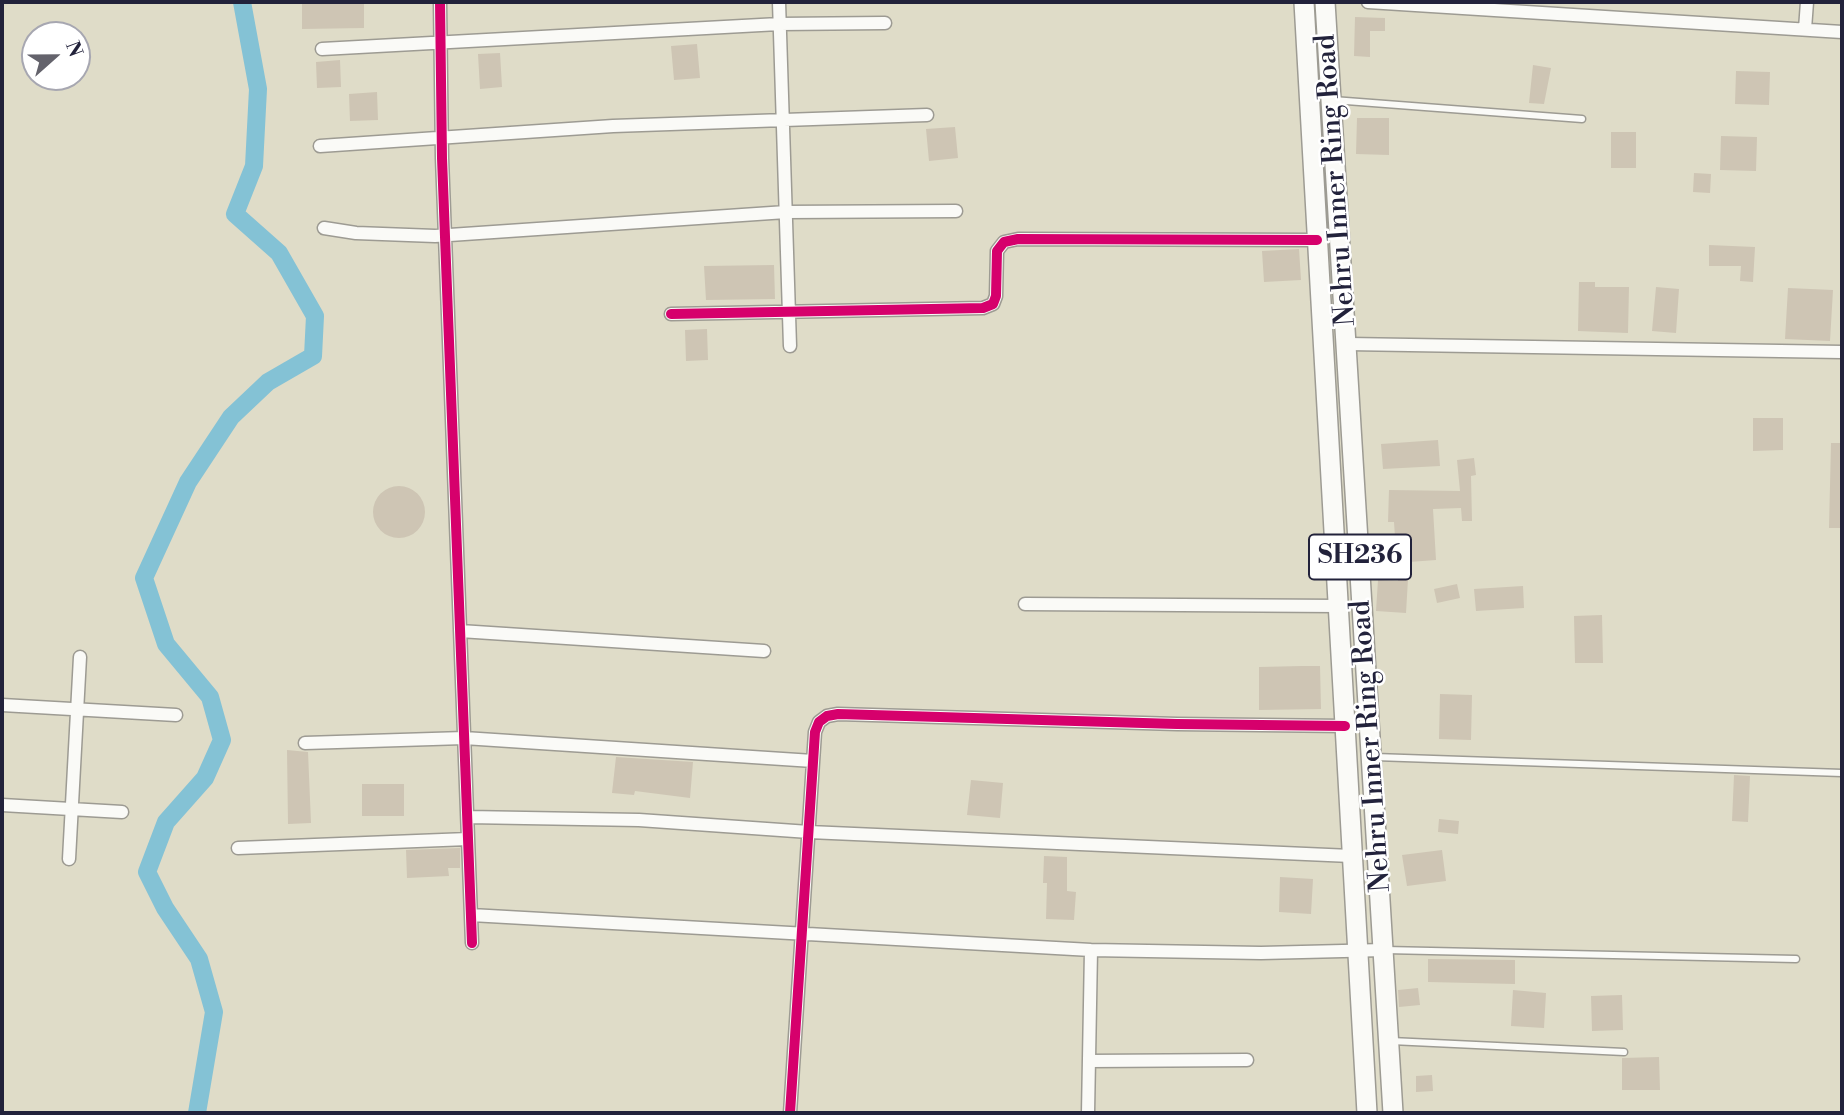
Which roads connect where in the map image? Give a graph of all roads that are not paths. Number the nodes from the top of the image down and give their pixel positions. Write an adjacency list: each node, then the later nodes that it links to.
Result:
1 (440, 2): 11 (street)
2 (779, 2): 8 (street)
3 (1304, 2): 23 (main road, SH236)
4 (1325, 2): 13 (main road, Nehru Inner Ring Road / SH236)
5 (1368, 2): 9 (street)
6 (1807, 2): 9 (street)
7 (885, 23): 8 (street)
8 (779, 24): 11 (street); 15 (street)
9 (1804, 29): 10 (street)
10 (1842, 32)
11 (441, 43): 12 (street); 17 (street)
12 (322, 49)
13 (1333, 100): 16 (lane); 26 (main road, Nehru Inner Ring Road / SH236)
14 (927, 115): 15 (street)
15 (782, 118): 17 (street); 20 (street)
16 (1582, 119)
17 (441, 137): 18 (street); 22 (street)
18 (320, 145)
19 (956, 211): 20 (street)
20 (786, 212): 22 (street); 24 (street)
21 (324, 228): 22 (street)
22 (445, 235): 31 (street)
23 (1317, 240): 24 (street); 30 (main road, SH236)
24 (789, 310): 25 (street); 27 (street)
25 (670, 314)
26 (1348, 344): 28 (street); 40 (main road, Nehru Inner Ring Road / SH236)
27 (790, 346)
28 (1842, 352)
29 (1025, 604): 30 (street)
30 (1338, 606): 37 (main road, SH236)
31 (460, 631): 32 (street); 38 (street)
32 (764, 651)
33 (80, 657): 35 (street)
34 (2, 705): 35 (street)
35 (78, 708): 36 (street); 44 (street)
36 (176, 715)
37 (1345, 726): 41 (street); 50 (main road, SH236)
38 (464, 738): 39 (street); 41 (street); 46 (street)
39 (305, 743)
40 (1372, 757): 42 (lane); 56 (main road, Nehru Inner Ring Road / SH236)
41 (813, 761): 47 (street)
42 (1842, 772)
43 (2, 805): 44 (street)
44 (72, 809): 45 (street); 51 (street)
45 (122, 812)
46 (468, 817): 47 (street); 48 (street)
47 (809, 832): 50 (street); 53 (street)
48 (468, 839): 49 (street); 52 (street)
49 (237, 848)
50 (1352, 856): 57 (main road, SH236)
51 (69, 859)
52 (471, 915): 53 (street); 54 (street)
53 (801, 934): 55 (street); 63 (street)
54 (472, 943)
55 (1091, 950): 57 (street); 62 (street)
56 (1384, 950): 57 (street); 58 (lane); 59 (main road, Nehru Inner Ring Road / SH236)
57 (1356, 951): 65 (main road, SH236)
58 (1796, 959)
59 (1390, 1041): 60 (lane); 66 (main road, Nehru Inner Ring Road / SH236)
60 (1624, 1052)
61 (1247, 1060): 62 (street)
62 (1089, 1061): 64 (street)
63 (790, 1113)
64 (1088, 1113)
65 (1367, 1113)
66 (1393, 1113)

